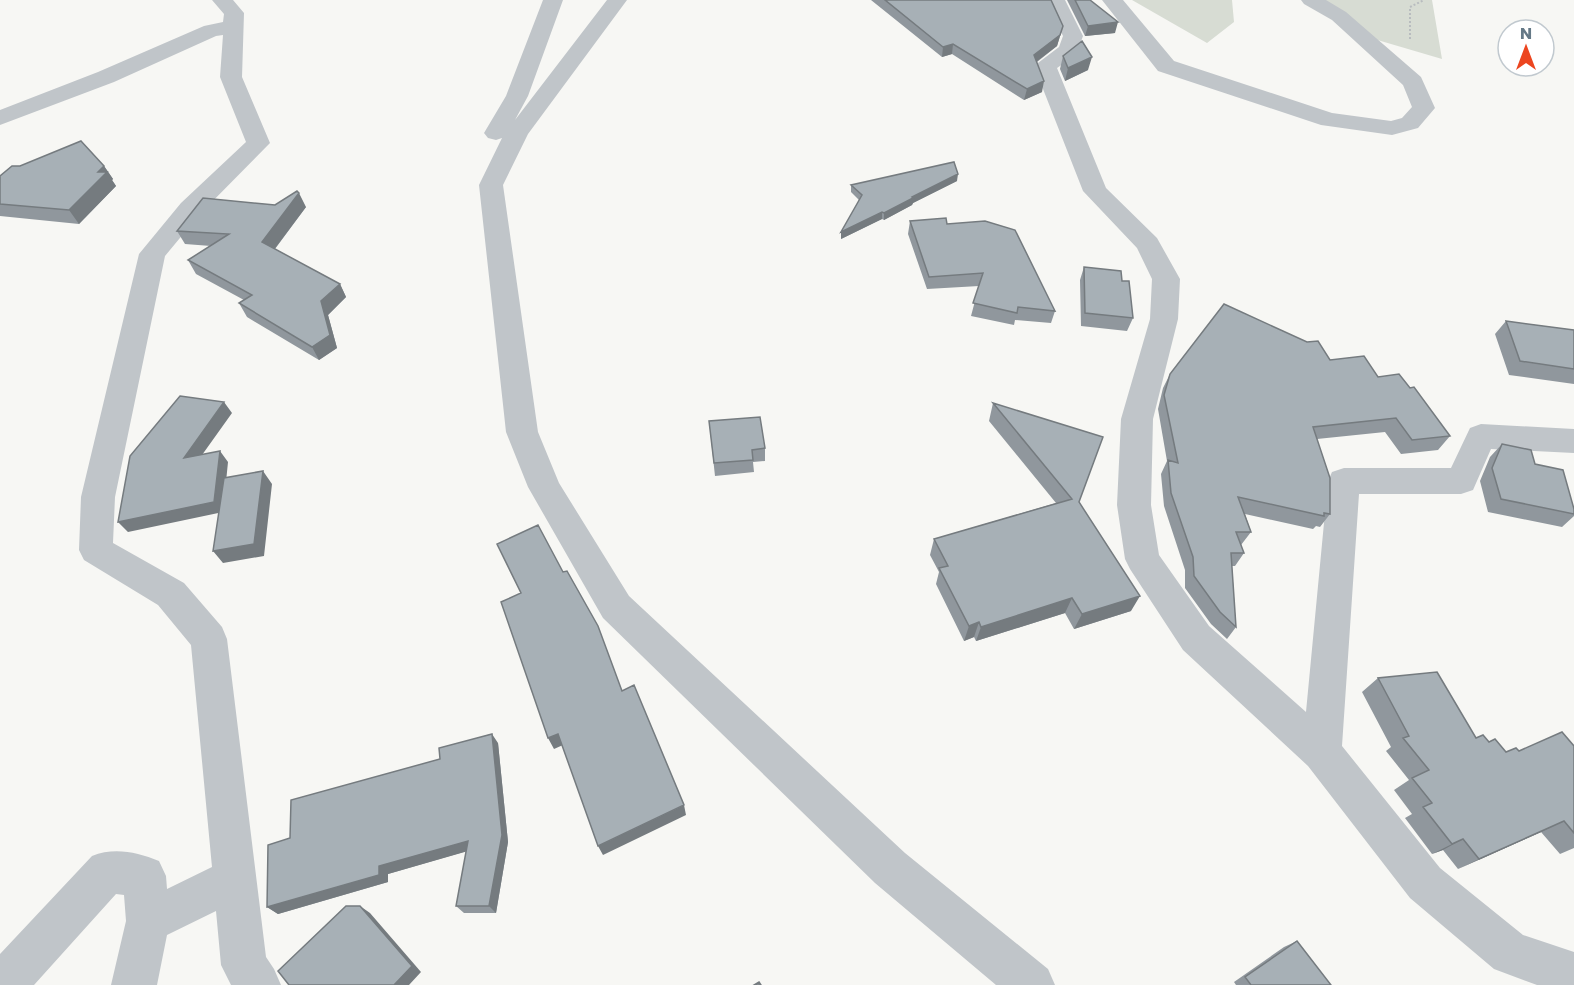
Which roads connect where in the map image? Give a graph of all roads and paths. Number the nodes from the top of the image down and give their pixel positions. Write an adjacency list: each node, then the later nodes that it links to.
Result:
1 (553, 0): 8 (street)
2 (617, 0): 8 (street)
3 (1055, 0): 10 (street)
4 (1112, 0): 5 (street)
5 (1311, 0)
6 (228, 14): 7 (street); 11 (street)
7 (0, 117)
8 (491, 185): 17 (street)
9 (1574, 441): 10 (street)
10 (1322, 752): 13 (street)
11 (234, 879): 12 (street); 16 (street)
12 (148, 921): 14 (street); 15 (street)
13 (1574, 975)
14 (3, 985)
15 (134, 985)
16 (258, 985)
17 (1032, 985)

